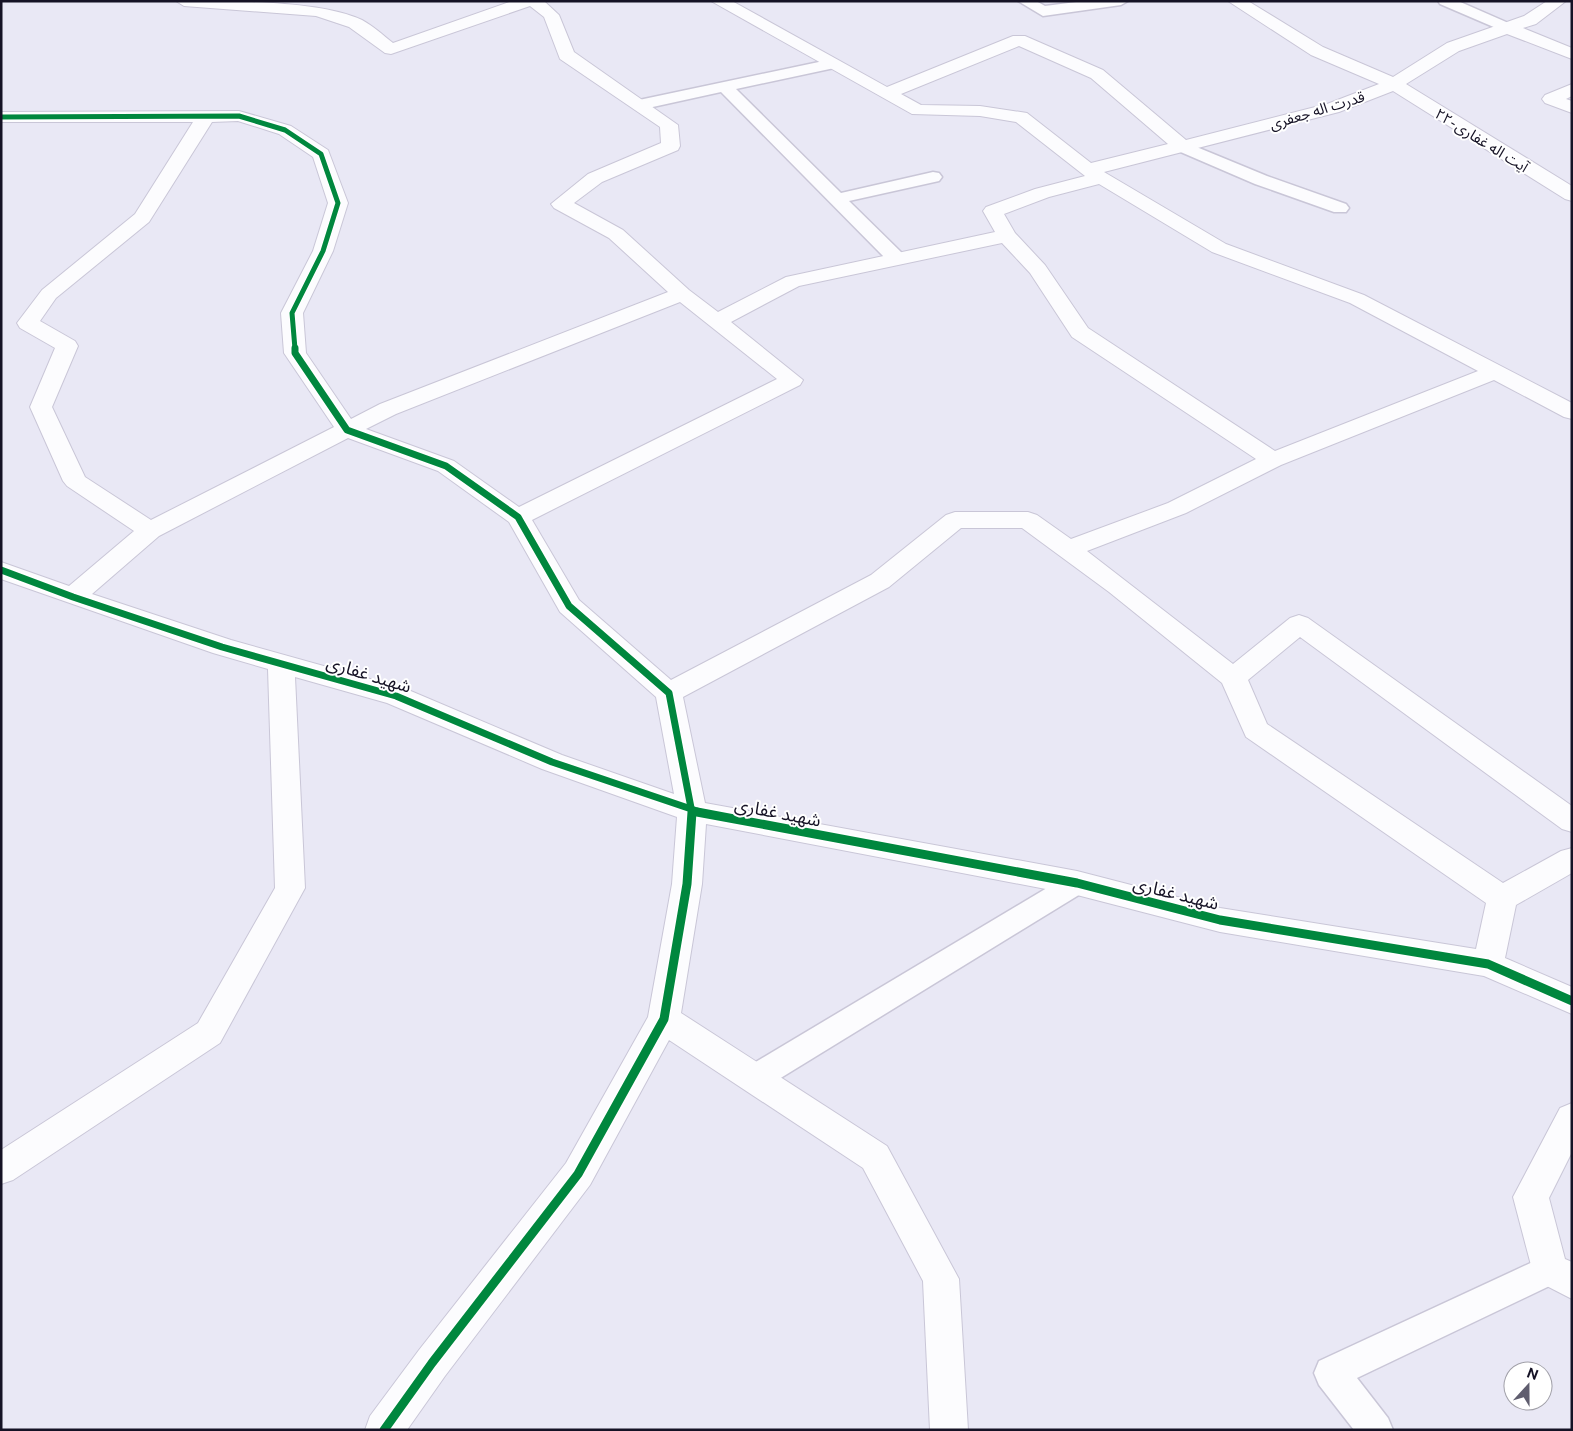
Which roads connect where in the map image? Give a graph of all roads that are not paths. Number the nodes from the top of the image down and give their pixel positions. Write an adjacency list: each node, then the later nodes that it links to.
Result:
1 (184, 1): 10 (street)
2 (528, 1): 10 (street)
3 (534, 1): 18 (street)
4 (720, 1): 13 (street)
5 (1025, 1): 6 (lane)
6 (1121, 1)
7 (1236, 1): 14 (street, ۲۲- آیت اله غفاری)
8 (1445, 1): 11 (lane)
9 (1558, 1): 11 (street, قدرت اله جعفری)
10 (207, 2)
11 (1508, 28): 12 (street); 14 (street, قدرت اله جعفری)
12 (1572, 54)
13 (833, 64): 15 (lane); 17 (street)
14 (1394, 84): 22 (street, قدرت اله جعفری); 25 (street, ۲۲- آیت اله غفاری)
15 (724, 87): 18 (lane); 26 (lane)
16 (1572, 88): 19 (street)
17 (886, 94): 22 (street); 23 (street)
18 (639, 105): 30 (street)
19 (1572, 108)
20 (206, 116): 21 (street); 34 (street); 37 (street)
21 (1, 117)
22 (1182, 146): 23 (street, قدرت اله جعفری); 27 (lane)
23 (1095, 174): 28 (street, قدرت اله جعفری); 32 (street)
24 (934, 177): 26 (lane)
25 (1572, 195)
26 (837, 199): 29 (lane)
27 (1340, 208)
28 (1007, 236): 29 (street); 35 (street)
29 (896, 258): 31 (street)
30 (682, 294): 31 (street); 34 (street)
31 (717, 321): 36 (street)
32 (1495, 372): 33 (street); 35 (street)
33 (1572, 412)
34 (347, 430): 36 (street); 37 (street)
35 (1273, 460): 38 (street)
36 (518, 516): 43 (street)
37 (150, 530): 40 (street)
38 (1068, 549): 42 (street); 43 (street)
39 (1, 570): 40 (street, شهید غفاری)
40 (73, 597): 41 (street, شهید غفاری)
41 (281, 664): 44 (street, شهید غفاری); 54 (street)
42 (1233, 678): 45 (street); 48 (street)
43 (669, 693): 44 (street)
44 (692, 811): 47 (street, شهید غفاری); 51 (street)
45 (1572, 821)
46 (1572, 859): 48 (street)
47 (1077, 883): 49 (street, شهید غفاری); 52 (lane)
48 (1502, 898): 49 (street)
49 (1488, 964): 50 (street, شهید غفاری)
50 (1572, 1001)
51 (664, 1019): 52 (street); 56 (street)
52 (755, 1078): 57 (street)
53 (1572, 1118): 55 (street)
54 (1, 1169)
55 (1561, 1275): 58 (lane)
56 (384, 1430)
57 (949, 1430)
58 (1376, 1430)

